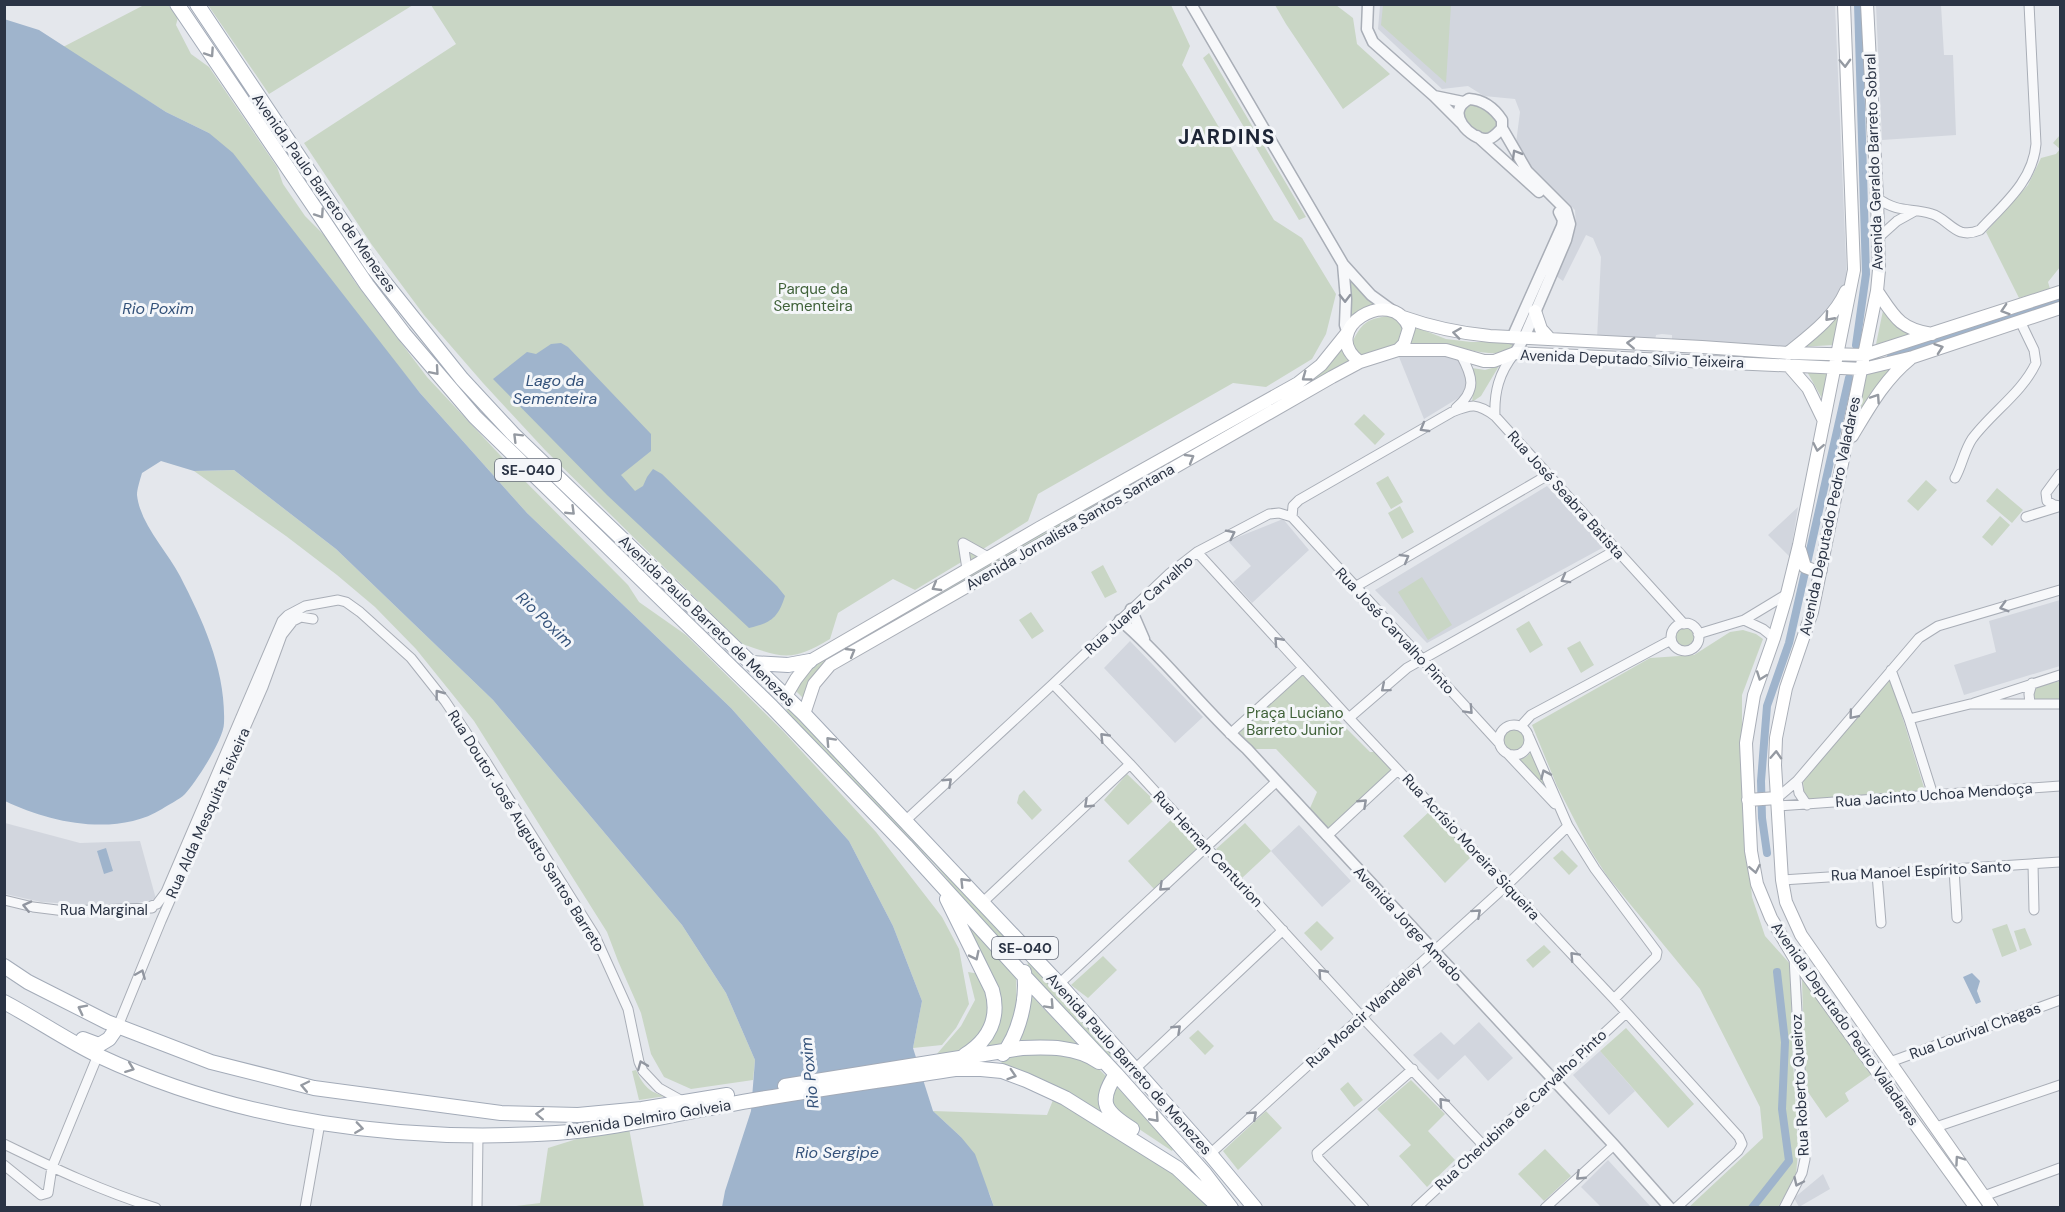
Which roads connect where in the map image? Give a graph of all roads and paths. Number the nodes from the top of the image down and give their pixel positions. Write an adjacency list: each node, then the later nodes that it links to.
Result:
1 (177, 4): 82 (main road, Avenida Paulo Barreto de Menezes / SE-040, one-way to 82)
2 (197, 4): 71 (main road, Avenida Paulo Barreto de Menezes / SE-040, one-way to 2)
3 (1191, 4): 16 (street)
4 (1368, 4): 8 (street)
5 (1844, 4): 17 (main road, one-way to 17)
6 (1867, 4): 13 (main road, Avenida Geraldo Barreto Sobral)
7 (2030, 4): 14 (street)
8 (1434, 96): 9 (street); 10 (street)
9 (1463, 102): 10 (street); 11 (street)
10 (1461, 123): 12 (street)
11 (1502, 128): 12 (street); 21 (street, one-way to 11)
12 (1477, 136): 26 (street)
13 (1877, 198): 14 (street); 15 (main road, Avenida Geraldo Barreto Sobral)
14 (1915, 212): 15 (street)
15 (1877, 239): 18 (main road, Avenida Geraldo Barreto Sobral)
16 (1343, 264): 22 (street); 24 (street, one-way to 24)
17 (1854, 270): 31 (main road, Avenida Deputado Pedro Valadares); 34 (main road, one-way to 34)
18 (1877, 291): 25 (main road); 32 (main road, Avenida Geraldo Barreto Sobral)
19 (2061, 292): 25 (main road, one-way to 25)
20 (2061, 308): 23 (main road)
21 (1535, 311): 26 (street); 27 (main road)
22 (1398, 314): 24 (main road); 26 (main road, Avenida Deputado Sílvio Teixeira, one-way to 22); 28 (main road)
23 (2020, 321): 33 (main road, one-way to 23); 44 (street)
24 (1347, 333): 35 (main road); 51 (main road, Avenida Jornalista Santos Santana, one-way to 51)
25 (1933, 334): 32 (main road)
26 (1518, 338): 27 (main road, Avenida Deputado Sílvio Teixeira); 29 (street)
27 (1550, 339): 34 (main road, Avenida Deputado Sílvio Teixeira, one-way to 27)
28 (1398, 350): 30 (main road, Avenida Deputado Sílvio Teixeira); 35 (main road)
29 (1515, 353): 30 (main road, Avenida Deputado Sílvio Teixeira); 34 (main road, Avenida Deputado Sílvio Teixeira); 39 (street)
30 (1461, 355): 38 (street)
31 (1836, 355): 32 (main road, Avenida Deputado Sílvio Teixeira); 34 (main road, Avenida Deputado Sílvio Teixeira); 36 (main road, Avenida Deputado Pedro Valadares)
32 (1865, 355): 37 (main road, Avenida Geraldo Barreto Sobral)
33 (1913, 357): 37 (main road); 41 (main road, one-way to 33)
34 (1788, 359): 36 (main road, Avenida Deputado Sílvio Teixeira); 40 (main road)
35 (1360, 362): 64 (main road, Avenida Jornalista Santos Santana, one-way to 35)
36 (1834, 369): 37 (main road, Avenida Deputado Sílvio Teixeira); 40 (main road, Avenida Deputado Pedro Valadares)
37 (1863, 369): 41 (main road, Avenida Deputado Pedro Valadares)
38 (1452, 412): 39 (street); 46 (street, one-way to 46)
39 (1495, 416): 43 (street, Rua José Seabra Batista)
40 (1824, 421): 48 (main road, Avenida Deputado Pedro Valadares, one-way to 48)
41 (1846, 444): 53 (main road, Avenida Deputado Pedro Valadares)
42 (2061, 474): 45 (street)
43 (1548, 475): 49 (street, Rua José Seabra Batista); 54 (street, one-way to 43)
44 (1955, 478)
45 (2059, 506): 47 (street)
46 (1292, 517): 50 (street, Rua Juarez Carvalho, one-way to 46); 54 (street, Rua José Carvalho Pinto)
47 (2026, 517)
48 (1799, 545): 53 (main road); 56 (main road, Avenida Deputado Pedro Valadares)
49 (1616, 550): 63 (street, Rua José Seabra Batista); 69 (street, one-way to 69)
50 (1197, 552): 58 (street, Rua Juarez Carvalho); 72 (street, Rua Acrísio Moreira Siqueira, one-way to 50)
51 (988, 557): 52 (main road, Avenida Jornalista Santos Santana); 52 (street)
52 (967, 569): 59 (main road, Avenida Jornalista Santos Santana, one-way to 59)
53 (1817, 570): 97 (main road, Avenida Deputado Pedro Valadares, one-way to 53)
54 (1354, 587): 69 (street, Rua José Carvalho Pinto)
55 (2061, 590): 73 (street, one-way to 73)
56 (1787, 594): 62 (street); 66 (main road, Avenida Deputado Pedro Valadares)
57 (317, 602): 113 (street, Rua Alda Mesquita Teixeira); 148 (street, Rua Doutor José Augusto Santos Barreto, one-way to 57)
58 (1131, 609): 61 (street, Rua Juarez Carvalho); 68 (street, Avenida Jorge Amado)
59 (886, 615): 64 (main road); 70 (main road, Avenida Jornalista Santos Santana)
60 (313, 619): 116 (street, Rua Alda Mesquita Teixeira)
61 (1120, 620): 68 (street, Avenida Jorge Amado); 76 (street, Rua Juarez Carvalho)
62 (1744, 620): 65 (street); 66 (street)
63 (1684, 624): 65 (street); 67 (street)
64 (884, 634): 81 (main road, Avenida Jornalista Santos Santana, one-way to 64)
65 (1698, 634): 67 (street)
66 (1774, 638): 96 (main road, Avenida Deputado Pedro Valadares, one-way to 96)
67 (1671, 640): 85 (street)
68 (1146, 642): 86 (street, Avenida Jorge Amado)
69 (1422, 660): 83 (street, one-way to 83); 88 (street, Rua José Carvalho Pinto, one-way to 88)
70 (810, 661): 71 (main road); 77 (main road)
71 (751, 663): 77 (main road, Avenida Paulo Barreto de Menezes / SE-040)
72 (1303, 668): 83 (street, Rua Acrísio Moreira Siqueira); 86 (street)
73 (1891, 670): 84 (street); 92 (street, one-way to 92)
74 (2061, 675): 75 (street)
75 (2032, 683): 78 (street); 80 (street)
76 (1053, 684): 90 (street, Rua Hernan Centurion, one-way to 76); 100 (street, Rua Juarez Carvalho, one-way to 76)
77 (786, 696): 81 (main road, Avenida Paulo Barreto de Menezes / SE-040); 82 (main road)
78 (2030, 704): 79 (street); 80 (street)
79 (2061, 704)
80 (1970, 705): 84 (street)
81 (804, 714): 100 (main road, Avenida Paulo Barreto de Menezes / SE-040, one-way to 81)
82 (780, 716): 109 (main road, Avenida Paulo Barreto de Menezes / SE-040)
83 (1349, 718): 91 (street, Rua Acrísio Moreira Siqueira)
84 (1909, 719): 95 (street)
85 (1521, 726): 87 (street); 88 (street)
86 (1230, 734): 93 (street, Avenida Jorge Amado)
87 (1528, 736): 89 (street); 99 (street, one-way to 87)
88 (1499, 743): 89 (street)
89 (1508, 753): 99 (street)
90 (1130, 764): 103 (street, Rua Hernan Centurion); 112 (street, one-way to 112)
91 (1398, 770): 102 (street, one-way to 91); 110 (street, Rua Acrísio Moreira Siqueira)
92 (1797, 780): 97 (street); 98 (street)
93 (1276, 782): 102 (street, Avenida Jorge Amado); 103 (street)
94 (2061, 786): 95 (street, Rua Jacinto Uchoa Mendoça)
95 (1933, 795): 98 (street, Rua Jacinto Uchoa Mendoça)
96 (1752, 800): 97 (main road); 121 (main road, Avenida Deputado Pedro Valadares, one-way to 121)
97 (1775, 801): 98 (street, Rua Jacinto Uchoa Mendoça); 108 (main road, Avenida Deputado Pedro Valadares)
98 (1807, 805)
99 (1561, 811): 101 (street)
100 (905, 821): 112 (main road, Avenida Paulo Barreto de Menezes / SE-040, one-way to 100)
101 (1568, 826): 110 (street, Rua Moacir Wandeley); 126 (street)
102 (1327, 836): 120 (street, Avenida Jorge Amado)
103 (1206, 848): 118 (street, Rua Hernan Centurion); 124 (street, one-way to 124)
104 (2061, 862): 105 (street, Rua Manoel Espírito Santo)
105 (2033, 864): 106 (street, Rua Manoel Espírito Santo); 114 (street)
106 (1954, 869): 107 (street, Rua Manoel Espírito Santo); 115 (street)
107 (1877, 874): 108 (street, Rua Manoel Espírito Santo); 117 (street)
108 (1782, 880): 132 (main road, Avenida Deputado Pedro Valadares)
109 (940, 884): 123 (main road, Avenida Paulo Barreto de Menezes / SE-040); 136 (main road, one-way to 136)
110 (1507, 885): 120 (street, Rua Moacir Wandeley, one-way to 110); 126 (street, Rua Acrísio Moreira Siqueira, one-way to 110)
111 (4, 900): 113 (street, Rua Marginal, one-way to 111)
112 (983, 902): 119 (main road, Avenida Paulo Barreto de Menezes / SE-040)
113 (148, 907): 116 (street, Rua Marginal)
114 (2034, 910)
115 (1957, 918)
116 (161, 921): 131 (street, Rua Alda Mesquita Teixeira, one-way to 116)
117 (1881, 923)
118 (1283, 930): 130 (street, Rua Hernan Centurion, one-way to 118); 139 (street, one-way to 118)
119 (1017, 940): 123 (main road); 124 (main road, Avenida Paulo Barreto de Menezes / SE-040)
120 (1434, 952): 130 (street, Rua Moacir Wandeley); 142 (street, Avenida Jorge Amado)
121 (1794, 957): 133 (main road, Avenida Deputado Pedro Valadares); 161 (street, Rua Roberto Queiroz, one-way to 161)
122 (4, 966): 131 (main road, Avenida Delmiro Golveia, one-way to 122)
123 (1025, 977): 134 (main road); 141 (main road, Avenida Paulo Barreto de Menezes / SE-040, one-way to 141)
124 (1059, 984): 139 (main road, Avenida Paulo Barreto de Menezes / SE-040)
125 (4, 996): 131 (main road)
126 (1614, 999): 129 (street, Rua Acrísio Moreira Siqueira)
127 (2061, 1000): 137 (street, Rua Lourival Chagas)
128 (4, 1002): 135 (main road, Avenida Delmiro Golveia)
129 (1626, 1013): 142 (street, Rua Cherubina de Carvalho Pinto); 172 (street, Rua Acrísio Moreira Siqueira)
130 (1361, 1017): 140 (street, Rua Hernan Centurion); 155 (street, Rua Moacir Wandeley, one-way to 130)
131 (118, 1026): 148 (main road, Avenida Delmiro Golveia, one-way to 131)
132 (1874, 1039): 133 (main road); 137 (main road, Avenida Deputado Pedro Valadares)
133 (1860, 1047): 146 (main road, Avenida Deputado Pedro Valadares)
134 (1006, 1049): 136 (main road); 138 (main road); 141 (main road)
135 (98, 1055): 149 (main road, Avenida Delmiro Golveia, one-way to 149); 157 (street)
136 (957, 1061): 138 (main road); 147 (main road, Avenida Delmiro Golveia)
137 (1890, 1062): 143 (main road, Avenida Deputado Pedro Valadares)
138 (981, 1069): 165 (main road, one-way to 165)
139 (1135, 1069): 145 (main road, Avenida Paulo Barreto de Menezes / SE-040)
140 (1413, 1069): 153 (street, Rua Hernan Centurion, one-way to 140); 168 (street)
141 (1116, 1074): 145 (main road); 159 (main road, Avenida Paulo Barreto de Menezes / SE-040, one-way to 159); 159 (main road)
142 (1553, 1079): 153 (street, Rua Cherubina de Carvalho Pinto); 154 (street, Avenida Jorge Amado)
143 (1906, 1084): 146 (main road); 150 (main road, Avenida Deputado Pedro Valadares)
144 (2061, 1085): 150 (street)
145 (1150, 1088): 155 (main road, Avenida Paulo Barreto de Menezes / SE-040)
146 (1891, 1092): 173 (main road, Avenida Deputado Pedro Valadares)
147 (724, 1100): 148 (main road, Avenida Delmiro Golveia); 151 (main road, Avenida Delmiro Golveia)
148 (684, 1102)
149 (320, 1123): 151 (main road, Avenida Delmiro Golveia, one-way to 151); 163 (street)
150 (1936, 1127): 160 (main road, Avenida Deputado Pedro Valadares, one-way to 150)
151 (478, 1136): 164 (street)
152 (4, 1144): 157 (street)
153 (1482, 1145): 169 (street, Rua Cherubina de Carvalho Pinto)
154 (1614, 1145): 170 (street, one-way to 170); 171 (street, Avenida Jorge Amado)
155 (1210, 1154): 167 (main road, Avenida Paulo Barreto de Menezes / SE-040)
156 (4, 1165): 157 (street)
157 (52, 1167): 162 (street)
158 (2061, 1168): 160 (street)
159 (1205, 1174): 166 (main road, Avenida Paulo Barreto de Menezes / SE-040)
160 (1984, 1196): 174 (main road, Avenida Deputado Pedro Valadares)
161 (1788, 1206)
162 (156, 1208)
163 (304, 1208)
164 (477, 1208)
165 (1220, 1208)
166 (1231, 1208)
167 (1255, 1208)
168 (1364, 1208)
169 (1416, 1208)
170 (1545, 1208)
171 (1670, 1208)
172 (1676, 1208)
173 (1976, 1208)
174 (1992, 1208)

